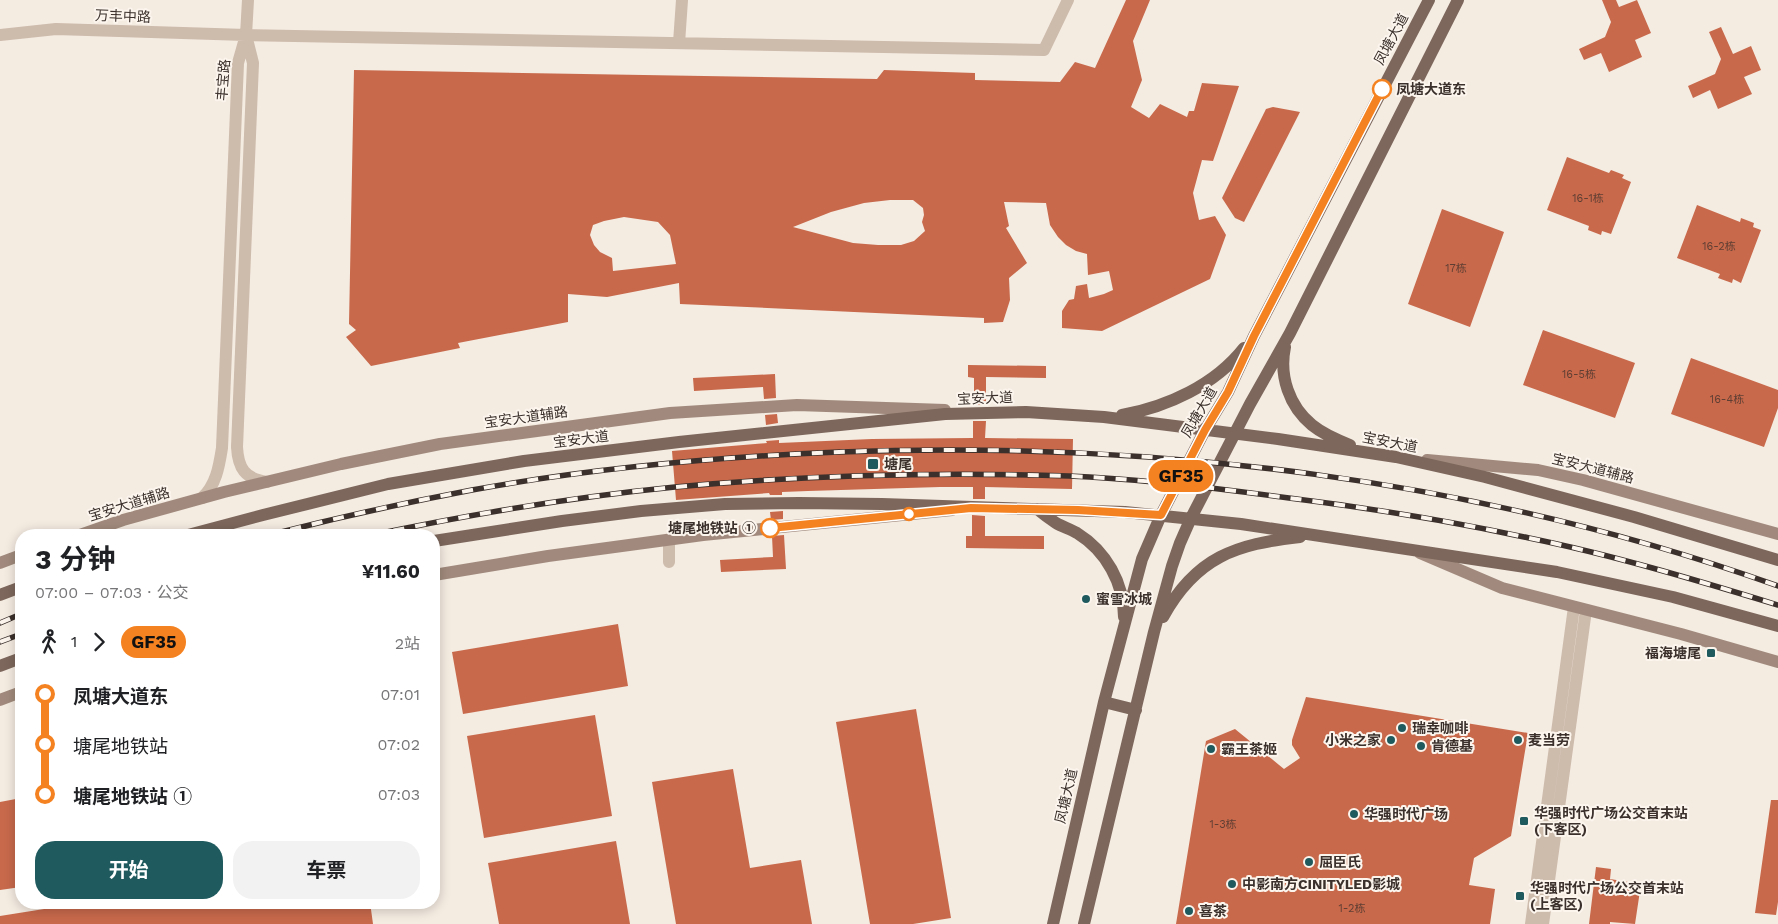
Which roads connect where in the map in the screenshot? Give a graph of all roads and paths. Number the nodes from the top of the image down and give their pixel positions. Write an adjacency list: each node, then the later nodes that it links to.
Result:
1 (248, 0): 7 (street)
2 (682, 0): 8 (street)
3 (1068, 0): 8 (street, 万丰中路)
4 (1429, 0): 10 (main road, 凤塘大道)
5 (1458, 0): 9 (main road)
6 (0, 35): 7 (street, 万丰中路)
7 (246, 35): 8 (street, 万丰中路); 17 (street, 丰宝路); 18 (street, 丰宝路)
8 (679, 43)
9 (1290, 333): 14 (main road); 15 (main road)
10 (1254, 336): 12 (main road); 13 (main road, 凤塘大道)
11 (987, 412): 12 (main road, 宝安大道); 17 (main road, 宝安大道辅路); 24 (main road, 宝安大道)
12 (1104, 417): 13 (main road, 宝安大道)
13 (1205, 430): 14 (main road, 宝安大道); 21 (main road, 凤塘大道)
14 (1235, 433): 15 (main road, 宝安大道); 22 (main road)
15 (1363, 452): 16 (main road, 宝安大道)
16 (1396, 457): 25 (main road, 宝安大道辅路); 31 (main road, 宝安大道)
17 (267, 482): 18 (main road, 宝安大道辅路)
18 (202, 498): 23 (main road, 宝安大道辅路)
19 (971, 508): 20 (main road); 27 (main road); 28 (main road)
20 (1037, 509): 21 (main road); 39 (main road)
21 (1161, 515): 22 (main road); 39 (main road, 凤塘大道)
22 (1191, 518): 26 (main road); 40 (main road)
23 (97, 529)
24 (210, 529)
25 (1778, 534)
26 (1318, 535): 29 (main road); 40 (main road)
27 (440, 540)
28 (669, 540): 32 (street); 34 (main road)
29 (1411, 550): 37 (main road); 38 (main road)
30 (15, 557): 33 (main road)
31 (1778, 560)
32 (669, 562)
33 (0, 563)
34 (440, 575)
35 (15, 589): 36 (main road)
36 (0, 595)
37 (1580, 608): 42 (main road); 50 (street); 51 (street)
38 (1778, 626)
39 (1124, 628): 46 (main road, 凤塘大道)
40 (1154, 632): 47 (main road)
41 (15, 660): 43 (main road)
42 (1778, 662)
43 (0, 666)
44 (15, 694): 45 (main road)
45 (0, 700)
46 (1104, 702): 47 (main road); 48 (main road, 凤塘大道)
47 (1136, 710): 49 (main road)
48 (1053, 924)
49 (1084, 924)
50 (1531, 924)
51 (1543, 924)

